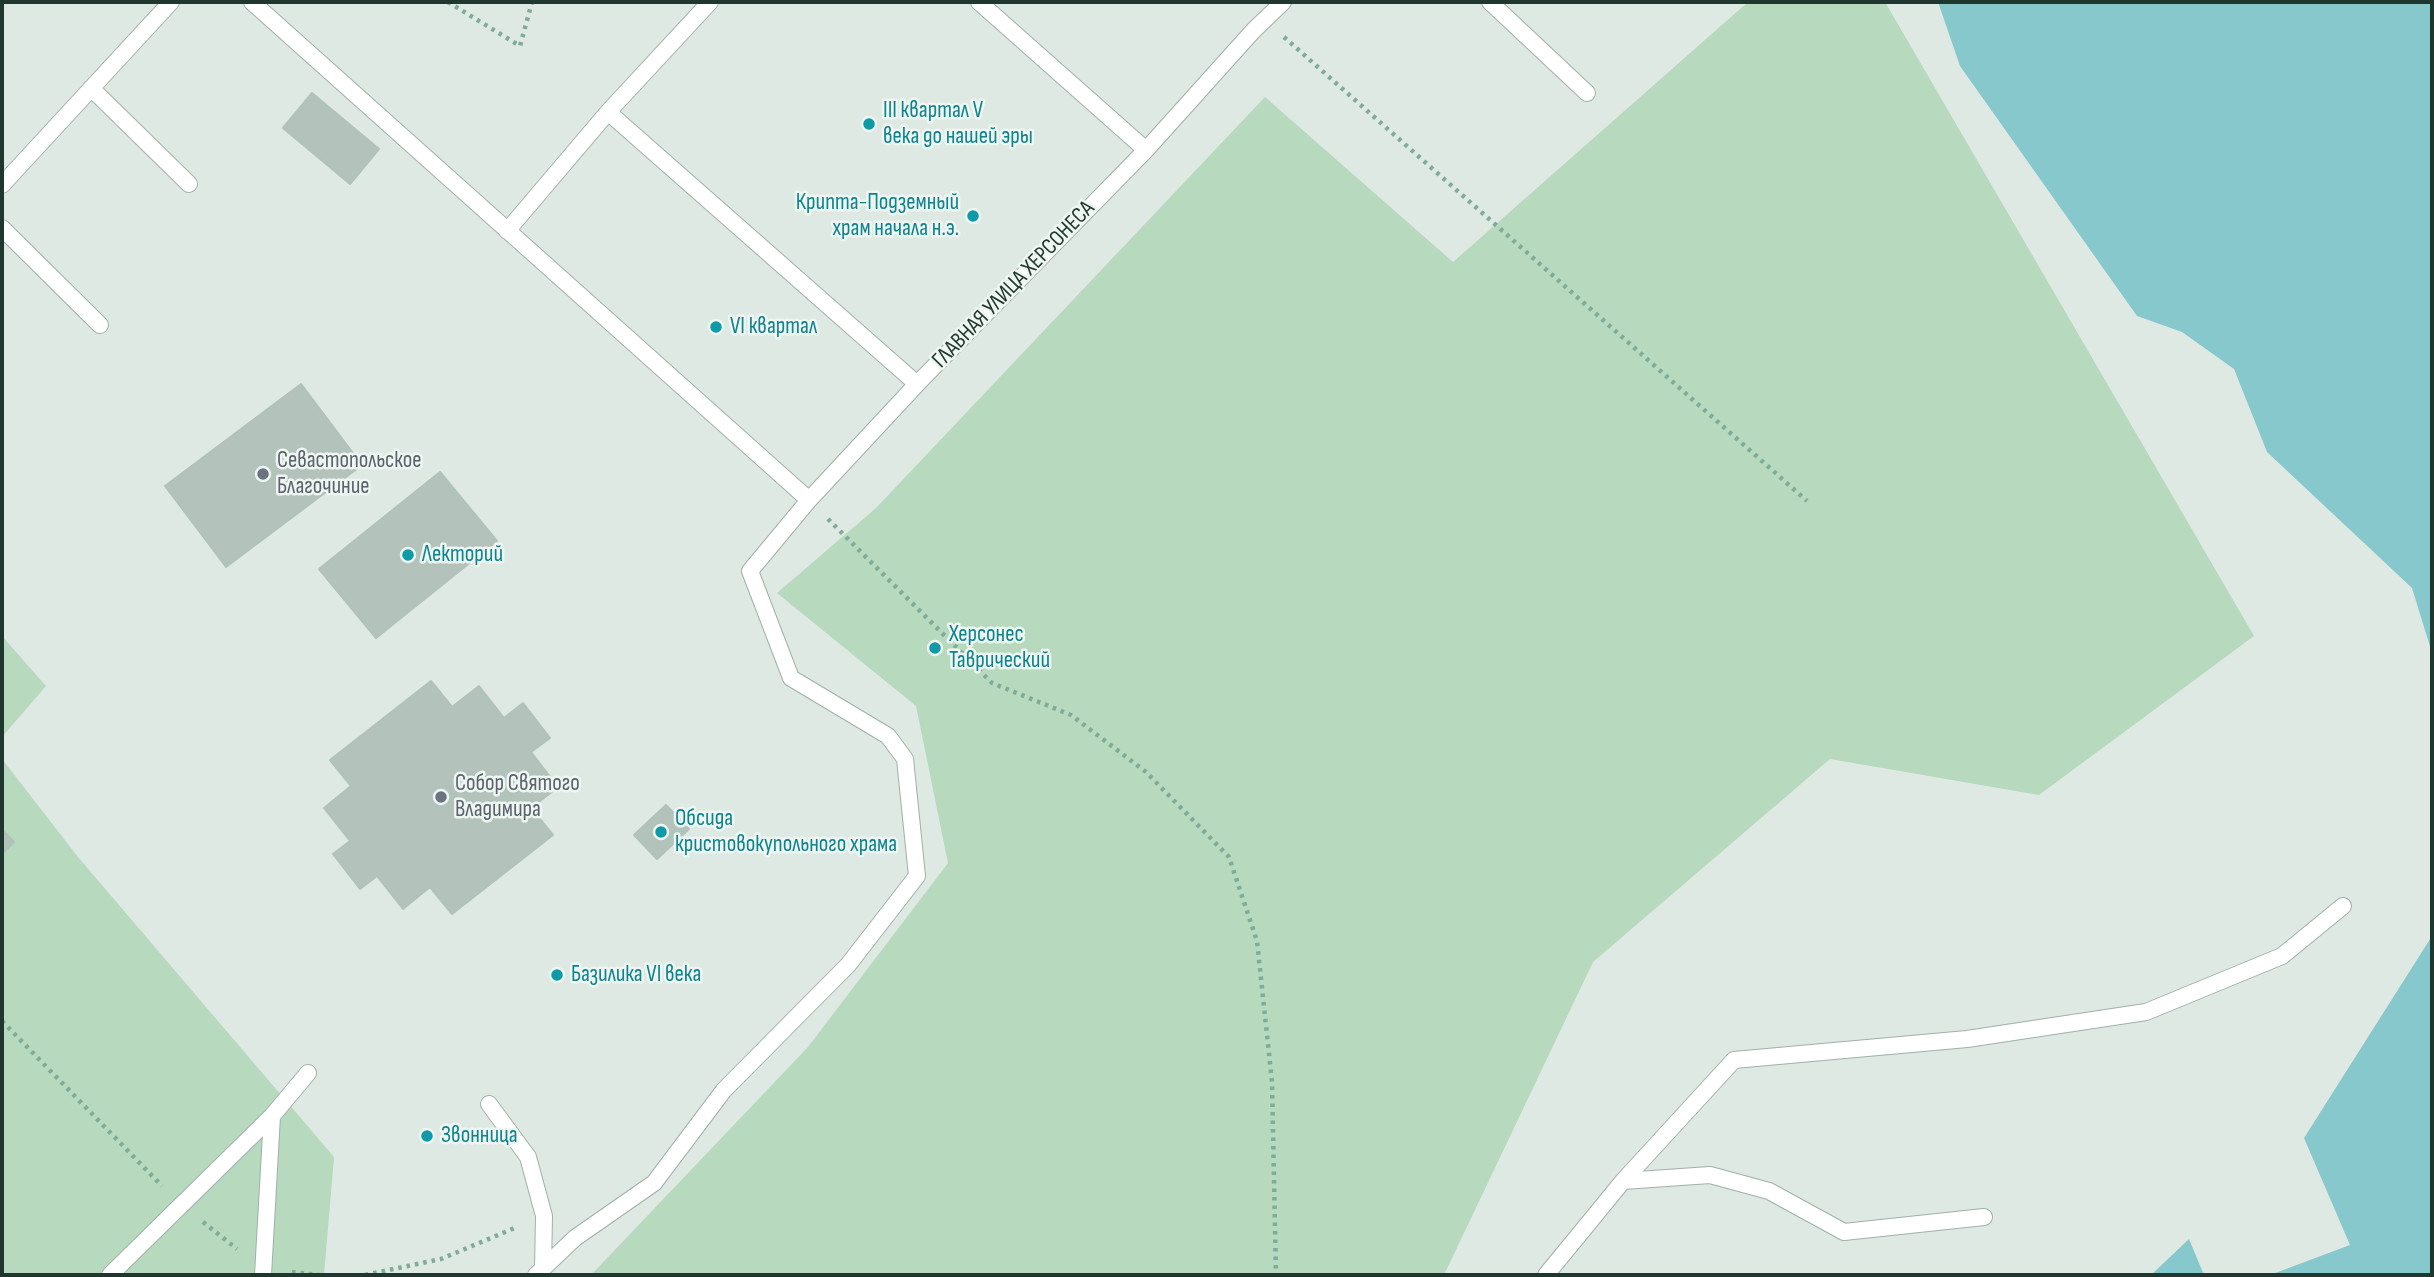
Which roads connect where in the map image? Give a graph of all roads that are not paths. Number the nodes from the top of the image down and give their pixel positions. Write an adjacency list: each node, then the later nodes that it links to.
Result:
1 (171, 2): 7 (lane)
2 (252, 2): 14 (lane)
3 (710, 2): 9 (lane)
4 (979, 2): 10 (lane)
5 (1283, 2): 10 (lane, ГЛАВНАЯ УЛИЦА ХЕРСОНЕСА)
6 (1490, 2): 8 (lane)
7 (91, 88): 11 (lane); 12 (lane)
8 (1587, 93)
9 (608, 112): 14 (lane); 16 (lane)
10 (1146, 150): 16 (lane, ГЛАВНАЯ УЛИЦА ХЕРСОНЕСА)
11 (189, 184)
12 (2, 185)
13 (2, 228): 15 (lane)
14 (507, 231): 17 (lane)
15 (100, 325)
16 (917, 384): 17 (lane, ГЛАВНАЯ УЛИЦА ХЕРСОНЕСА)
17 (809, 500): 25 (lane, ГЛАВНАЯ УЛИЦА ХЕРСОНЕСА)
18 (2343, 906): 22 (lane)
19 (308, 1073): 21 (lane)
20 (489, 1104): 25 (lane)
21 (272, 1116): 24 (lane); 26 (lane)
22 (1623, 1181): 23 (lane); 27 (lane)
23 (1984, 1217)
24 (263, 1272)
25 (539, 1272)
26 (110, 1275)
27 (1546, 1275)

